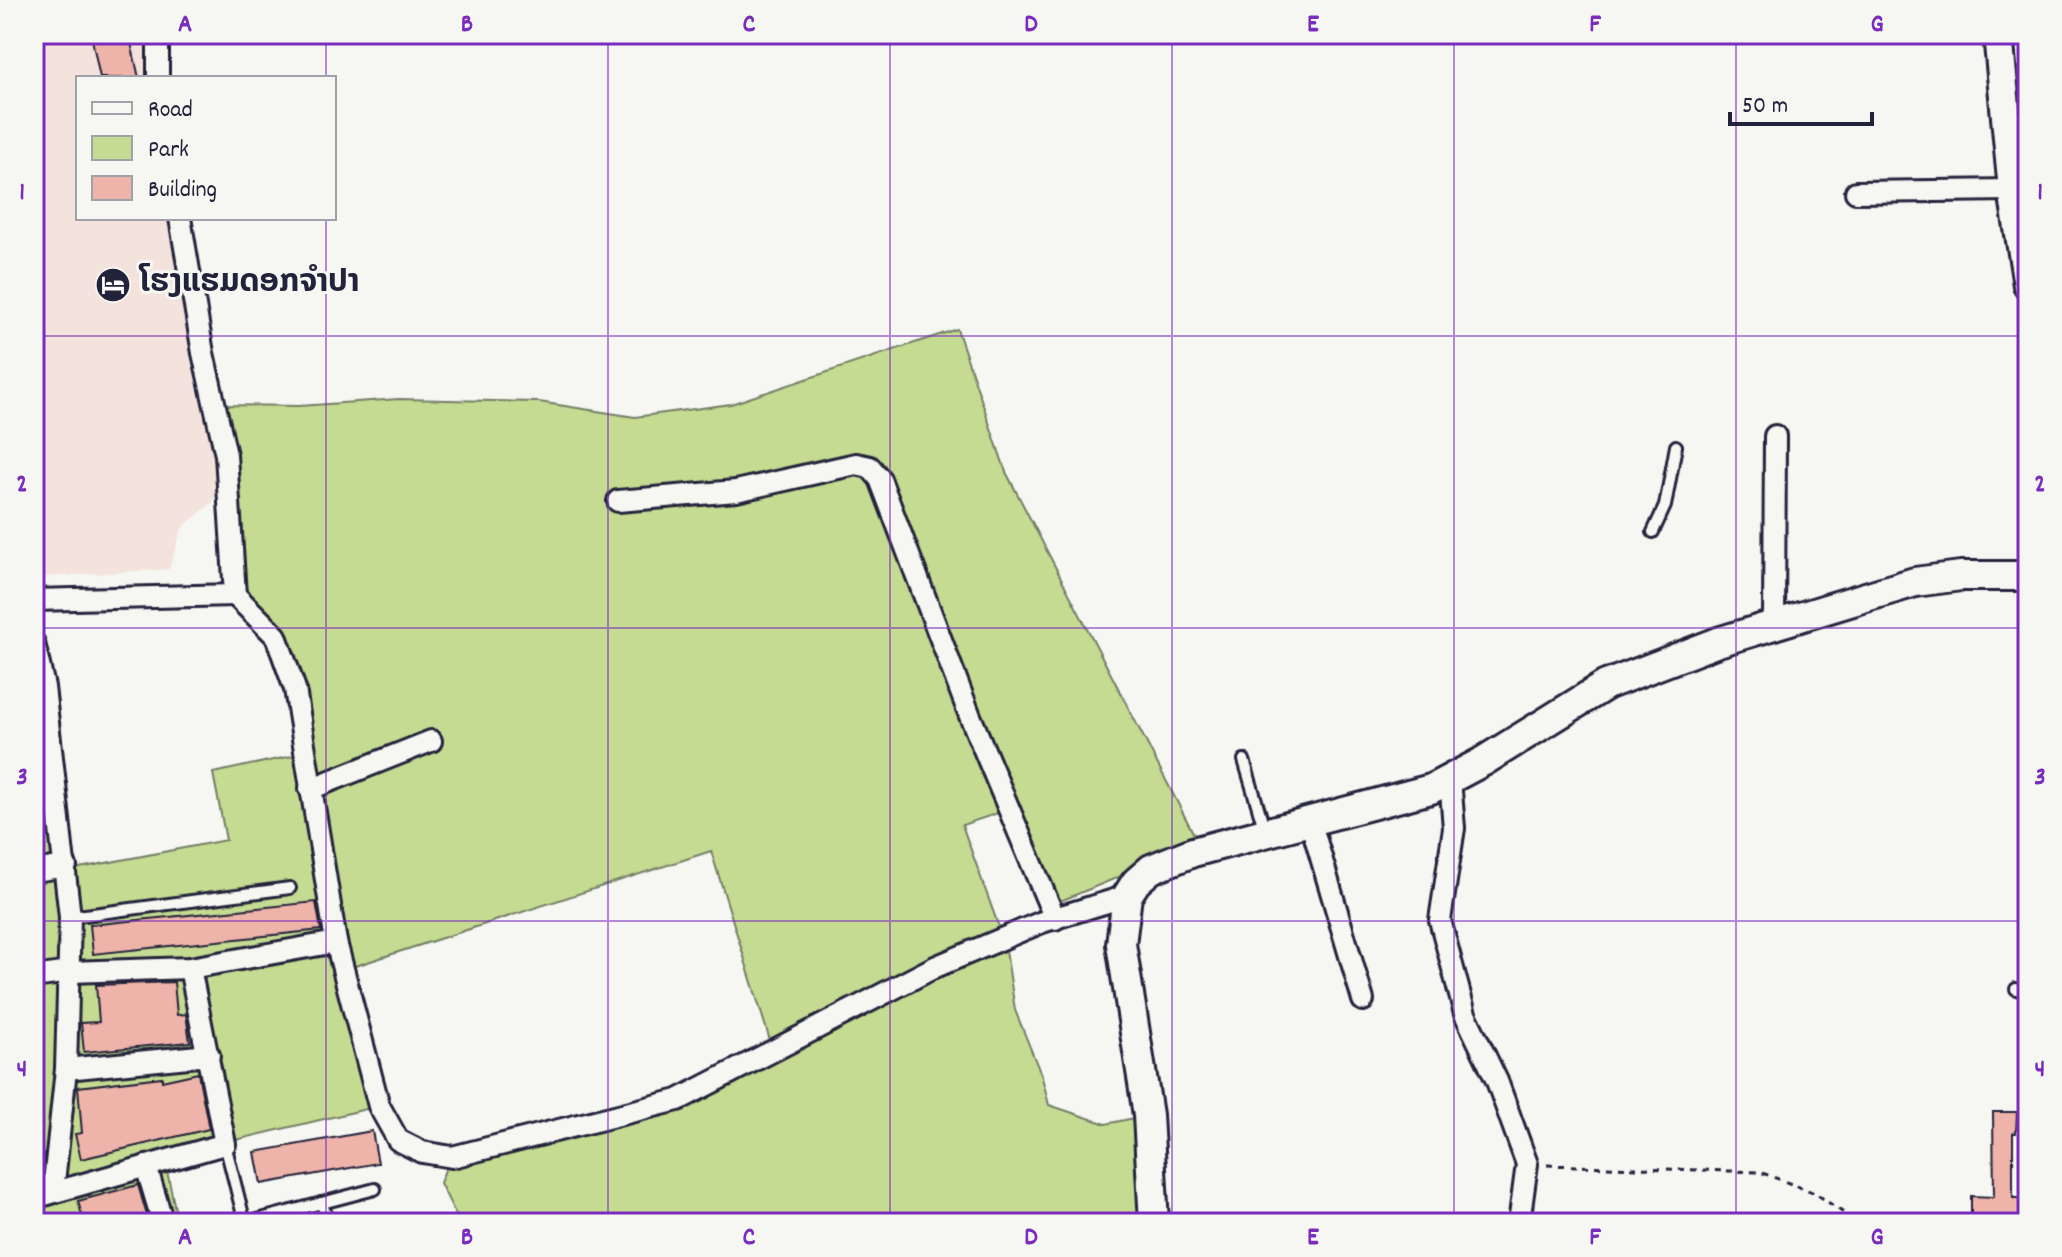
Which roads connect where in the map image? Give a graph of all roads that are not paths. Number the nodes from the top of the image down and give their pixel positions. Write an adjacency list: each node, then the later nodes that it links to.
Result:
1 (158, 34): 3 (street)
2 (1998, 34): 4 (street)
3 (158, 76)
4 (2013, 190): 5 (street); 7 (street)
5 (1856, 192)
6 (180, 220): 13 (street)
7 (2026, 271)
8 (1775, 436): 15 (street)
9 (1676, 446): 11 (lane)
10 (618, 501): 28 (street)
11 (1653, 532)
12 (2028, 576): 15 (street)
13 (235, 595): 14 (street); 20 (street)
14 (34, 600)
15 (1774, 624): 19 (street)
16 (34, 643): 23 (street)
17 (431, 741): 20 (street)
18 (1244, 760): 22 (lane)
19 (1450, 779): 21 (street); 47 (street)
20 (310, 789): 29 (street)
21 (1310, 820): 22 (street); 35 (street)
22 (1265, 832): 26 (street)
23 (66, 866): 24 (street); 27 (street)
24 (34, 871)
25 (290, 888): 27 (lane)
26 (1127, 896): 28 (street); 46 (street)
27 (70, 917): 31 (street)
28 (1055, 919): 29 (street)
29 (336, 942): 30 (street)
30 (190, 968): 31 (street); 36 (street)
31 (69, 972): 32 (street); 37 (street)
32 (34, 977)
33 (2016, 989): 34 (lane)
34 (2028, 992)
35 (1363, 1000)
36 (209, 1055): 37 (street); 38 (street)
37 (66, 1069): 41 (street)
38 (225, 1144): 39 (street); 44 (lane)
39 (146, 1166): 41 (street); 43 (street)
40 (375, 1189): 42 (lane)
41 (44, 1195)
42 (321, 1203): 44 (lane); 45 (lane)
43 (163, 1223)
44 (246, 1223)
45 (330, 1223)
46 (1154, 1223)
47 (1519, 1223)

